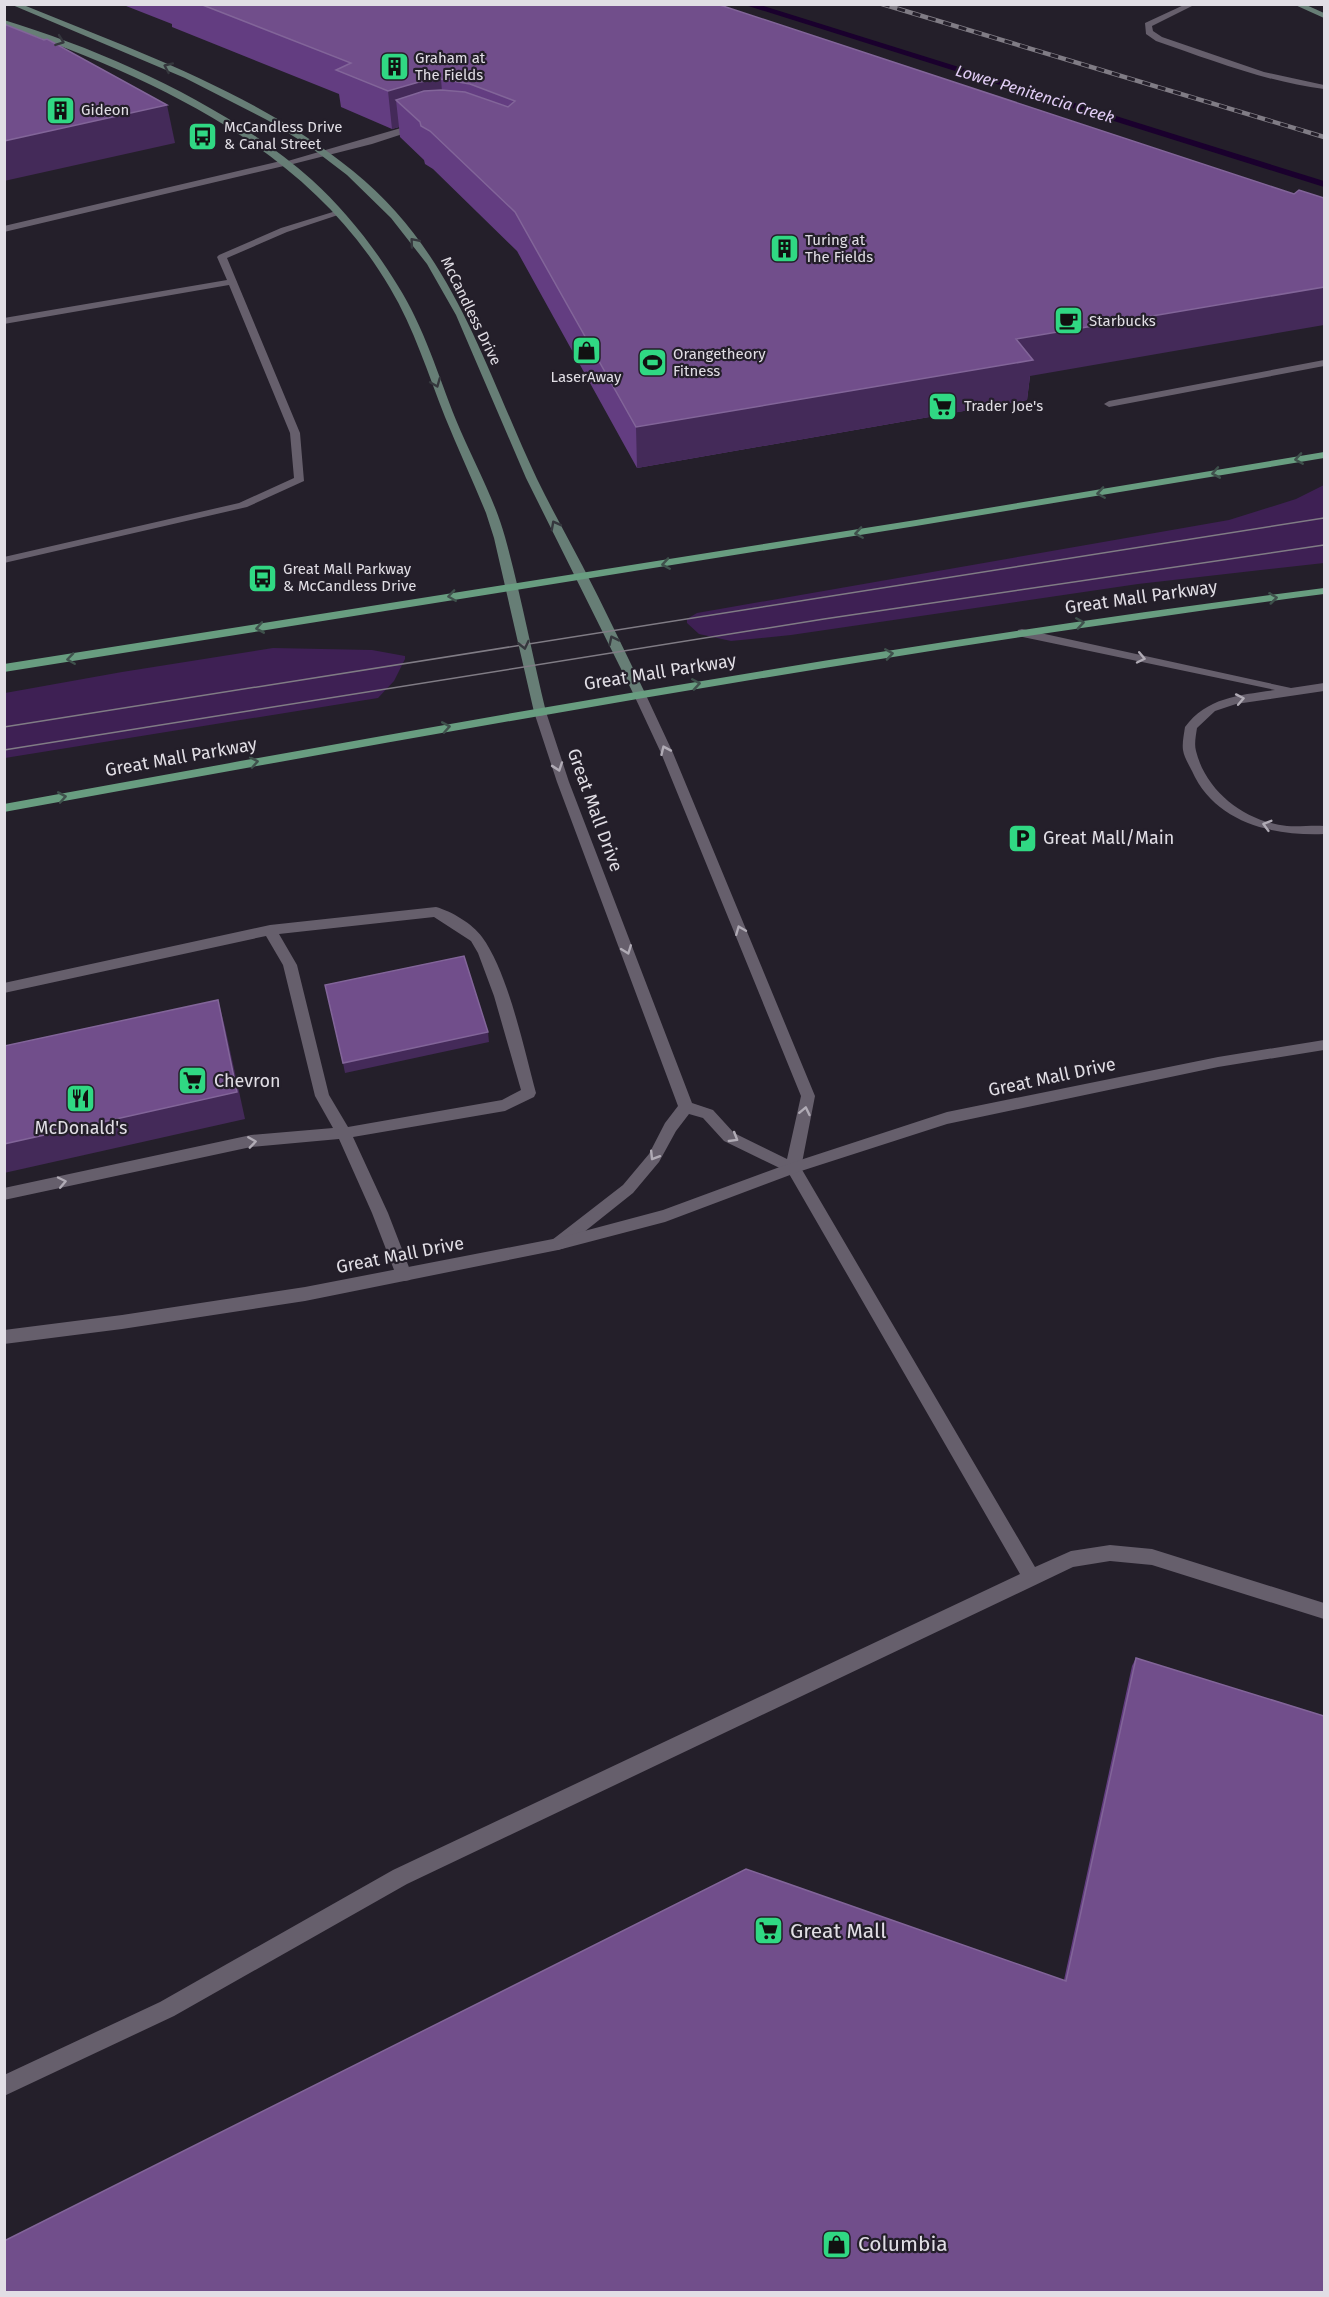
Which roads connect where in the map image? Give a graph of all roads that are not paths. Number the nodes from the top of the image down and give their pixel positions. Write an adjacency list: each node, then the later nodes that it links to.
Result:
1 (13, 4): 8 (main road, McCandless Drive, one-way to 1)
2 (1193, 4): 6 (street)
3 (1296, 4): 4 (main road)
4 (1324, 16)
5 (4, 22): 9 (main road, one-way to 9)
6 (1324, 87)
7 (426, 124): 8 (street)
8 (323, 153): 9 (street); 18 (main road, McCandless Drive, one-way to 8)
9 (285, 163): 10 (main road); 11 (street)
10 (339, 213): 12 (street); 19 (main road, one-way to 19)
11 (4, 229)
12 (231, 282): 13 (street); 17 (street)
13 (4, 321)
14 (1324, 363): 15 (street)
15 (1109, 404)
16 (1324, 455): 18 (main road, one-way to 18)
17 (4, 560)
18 (583, 577): 19 (main road); 25 (main road, McCandless Drive, one-way to 18)
19 (510, 588): 22 (main road, one-way to 22); 26 (main road, one-way to 26)
20 (1324, 591): 21 (main road, Great Mall Parkway, one-way to 20)
21 (1022, 633): 24 (street, one-way to 24); 25 (main road, Great Mall Parkway, one-way to 21)
22 (4, 668)
23 (1324, 687): 24 (street)
24 (1296, 691): 28 (street, one-way to 24)
25 (639, 693): 26 (main road, Great Mall Parkway); 34 (street, one-way to 25)
26 (540, 712): 27 (main road, Great Mall Parkway, one-way to 26); 32 (street, Great Mall Drive, one-way to 32)
27 (4, 808)
28 (1324, 830)
29 (270, 930): 30 (street); 33 (street); 33 (street)
30 (4, 988)
31 (1324, 1045): 34 (street, Great Mall Drive)
32 (686, 1107): 34 (street, one-way to 34); 36 (street, one-way to 36)
33 (344, 1133): 35 (street, one-way to 33); 37 (street)
34 (793, 1168): 36 (street, Great Mall Drive); 39 (street)
35 (4, 1194)
36 (558, 1244): 37 (street, Great Mall Drive)
37 (404, 1275): 38 (street, Great Mall Drive)
38 (4, 1337)
39 (1030, 1577): 40 (street); 41 (street)
40 (1324, 1611)
41 (4, 2086)

